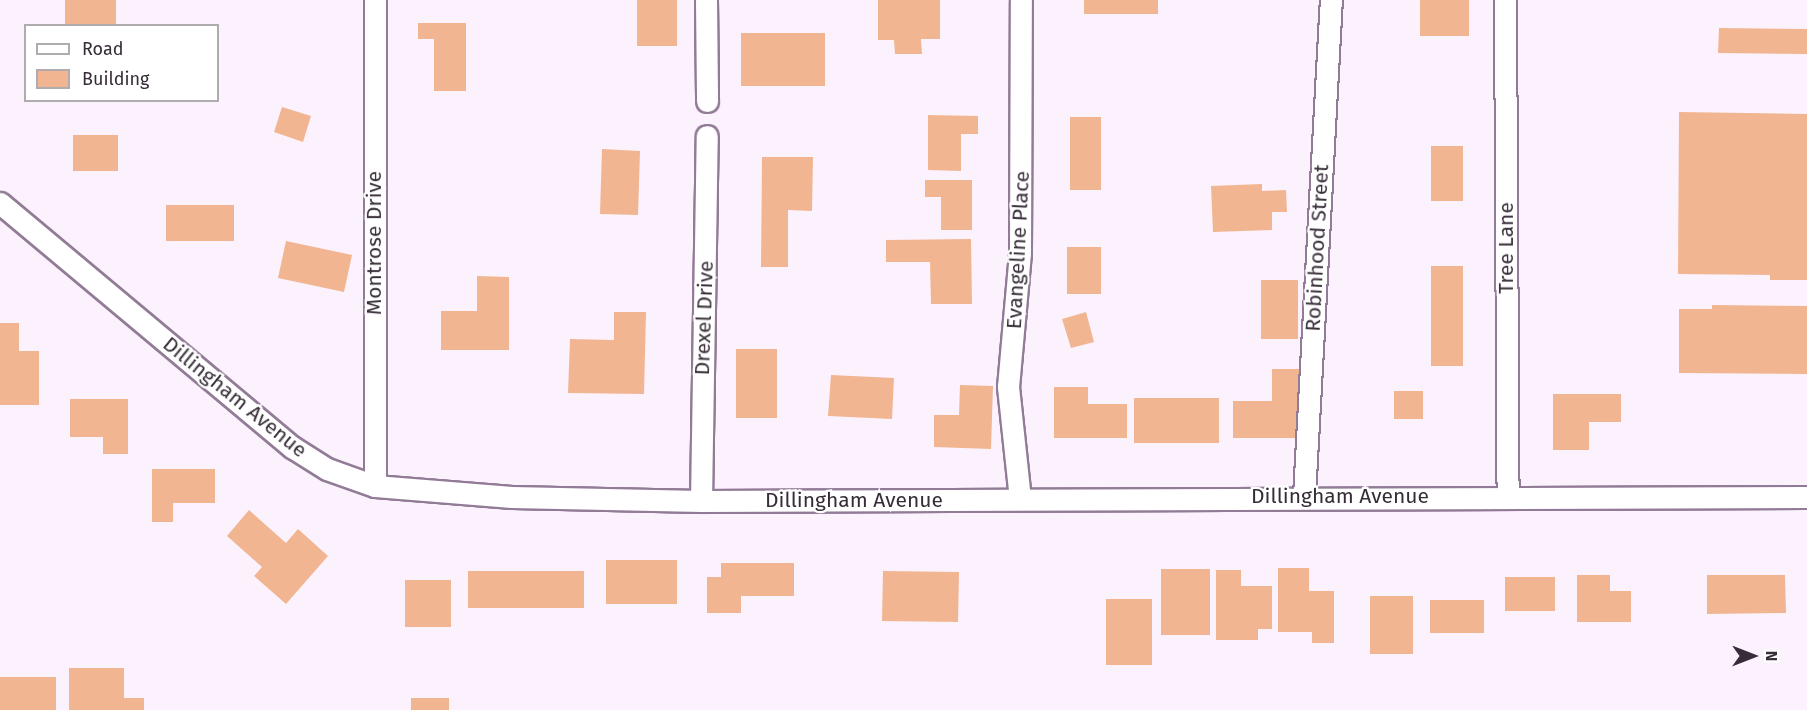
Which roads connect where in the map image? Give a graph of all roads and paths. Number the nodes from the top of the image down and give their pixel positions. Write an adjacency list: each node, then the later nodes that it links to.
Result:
1 (375, 0): 9 (street, Montrose Drive)
2 (706, 0): 6 (street)
3 (1021, 0): 13 (street, Evangeline Place)
4 (1331, 0): 10 (street, Robinhood Street)
5 (1505, 0): 11 (street, Tree Lane)
6 (707, 101)
7 (707, 136): 14 (street, Drexel Drive)
8 (0, 203): 9 (street, Dillingham Avenue)
9 (375, 486): 14 (street, Dillingham Avenue)
10 (1304, 496): 11 (street, Dillingham Avenue); 13 (street, Dillingham Avenue)
11 (1508, 496): 12 (street, Dillingham Avenue)
12 (1807, 497)
13 (1020, 500): 14 (street, Dillingham Avenue)
14 (701, 501)

